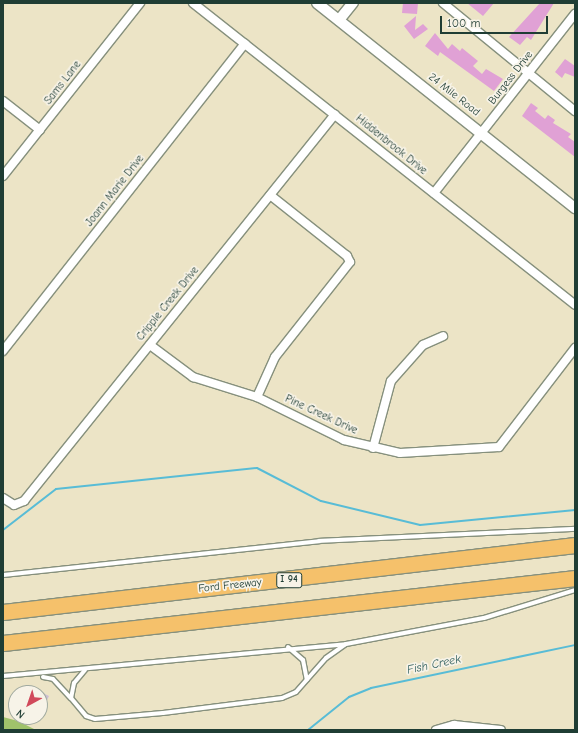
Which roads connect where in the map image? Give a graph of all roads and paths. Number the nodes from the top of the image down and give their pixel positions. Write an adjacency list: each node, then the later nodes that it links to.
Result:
1 (140, 3): 13 (street, Sams Lane)
2 (193, 3): 8 (street, Hiddenbrook Drive)
3 (316, 3): 7 (street, 24 Mile Road)
4 (353, 3): 7 (street)
5 (443, 4): 9 (street)
6 (575, 14): 9 (street, Burgess Drive)
7 (339, 20): 14 (street, 24 Mile Road)
8 (245, 44): 12 (street, Hiddenbrook Drive); 23 (street, Joann Marie Drive)
9 (529, 74): 11 (street); 14 (street, Burgess Drive)
10 (3, 101): 13 (street)
11 (575, 110)
12 (335, 114): 16 (street, Hiddenbrook Drive); 17 (street, Cripple Creek Drive)
13 (40, 130): 15 (street, Sams Lane)
14 (482, 133): 16 (street, Burgess Drive); 18 (street, 24 Mile Road)
15 (3, 176)
16 (434, 193): 19 (street, Hiddenbrook Drive)
17 (270, 195): 21 (street, Cripple Creek Drive); 24 (street)
18 (575, 208)
19 (575, 305)
20 (443, 336): 25 (street)
21 (150, 345): 24 (street, Pine Creek Drive); 26 (street, Cripple Creek Drive)
22 (575, 348): 25 (street, Pine Creek Drive)
23 (3, 351)
24 (258, 397): 25 (street, Pine Creek Drive)
25 (373, 448)
26 (3, 498)
27 (575, 529): 29 (lane)
28 (575, 545): 32 (highway, Ford Freeway / I 94)
29 (3, 575)
30 (575, 578): 33 (highway)
31 (575, 590): 34 (lane)
32 (3, 612)
33 (3, 643)
34 (346, 644): 35 (lane); 39 (lane)
35 (288, 647): 36 (lane); 39 (lane)
36 (85, 670): 38 (lane); 40 (lane)
37 (3, 676): 38 (lane)
38 (39, 676): 40 (lane)
39 (307, 680): 40 (lane)
40 (71, 698)
41 (436, 730): 42 (street)
42 (500, 730)

